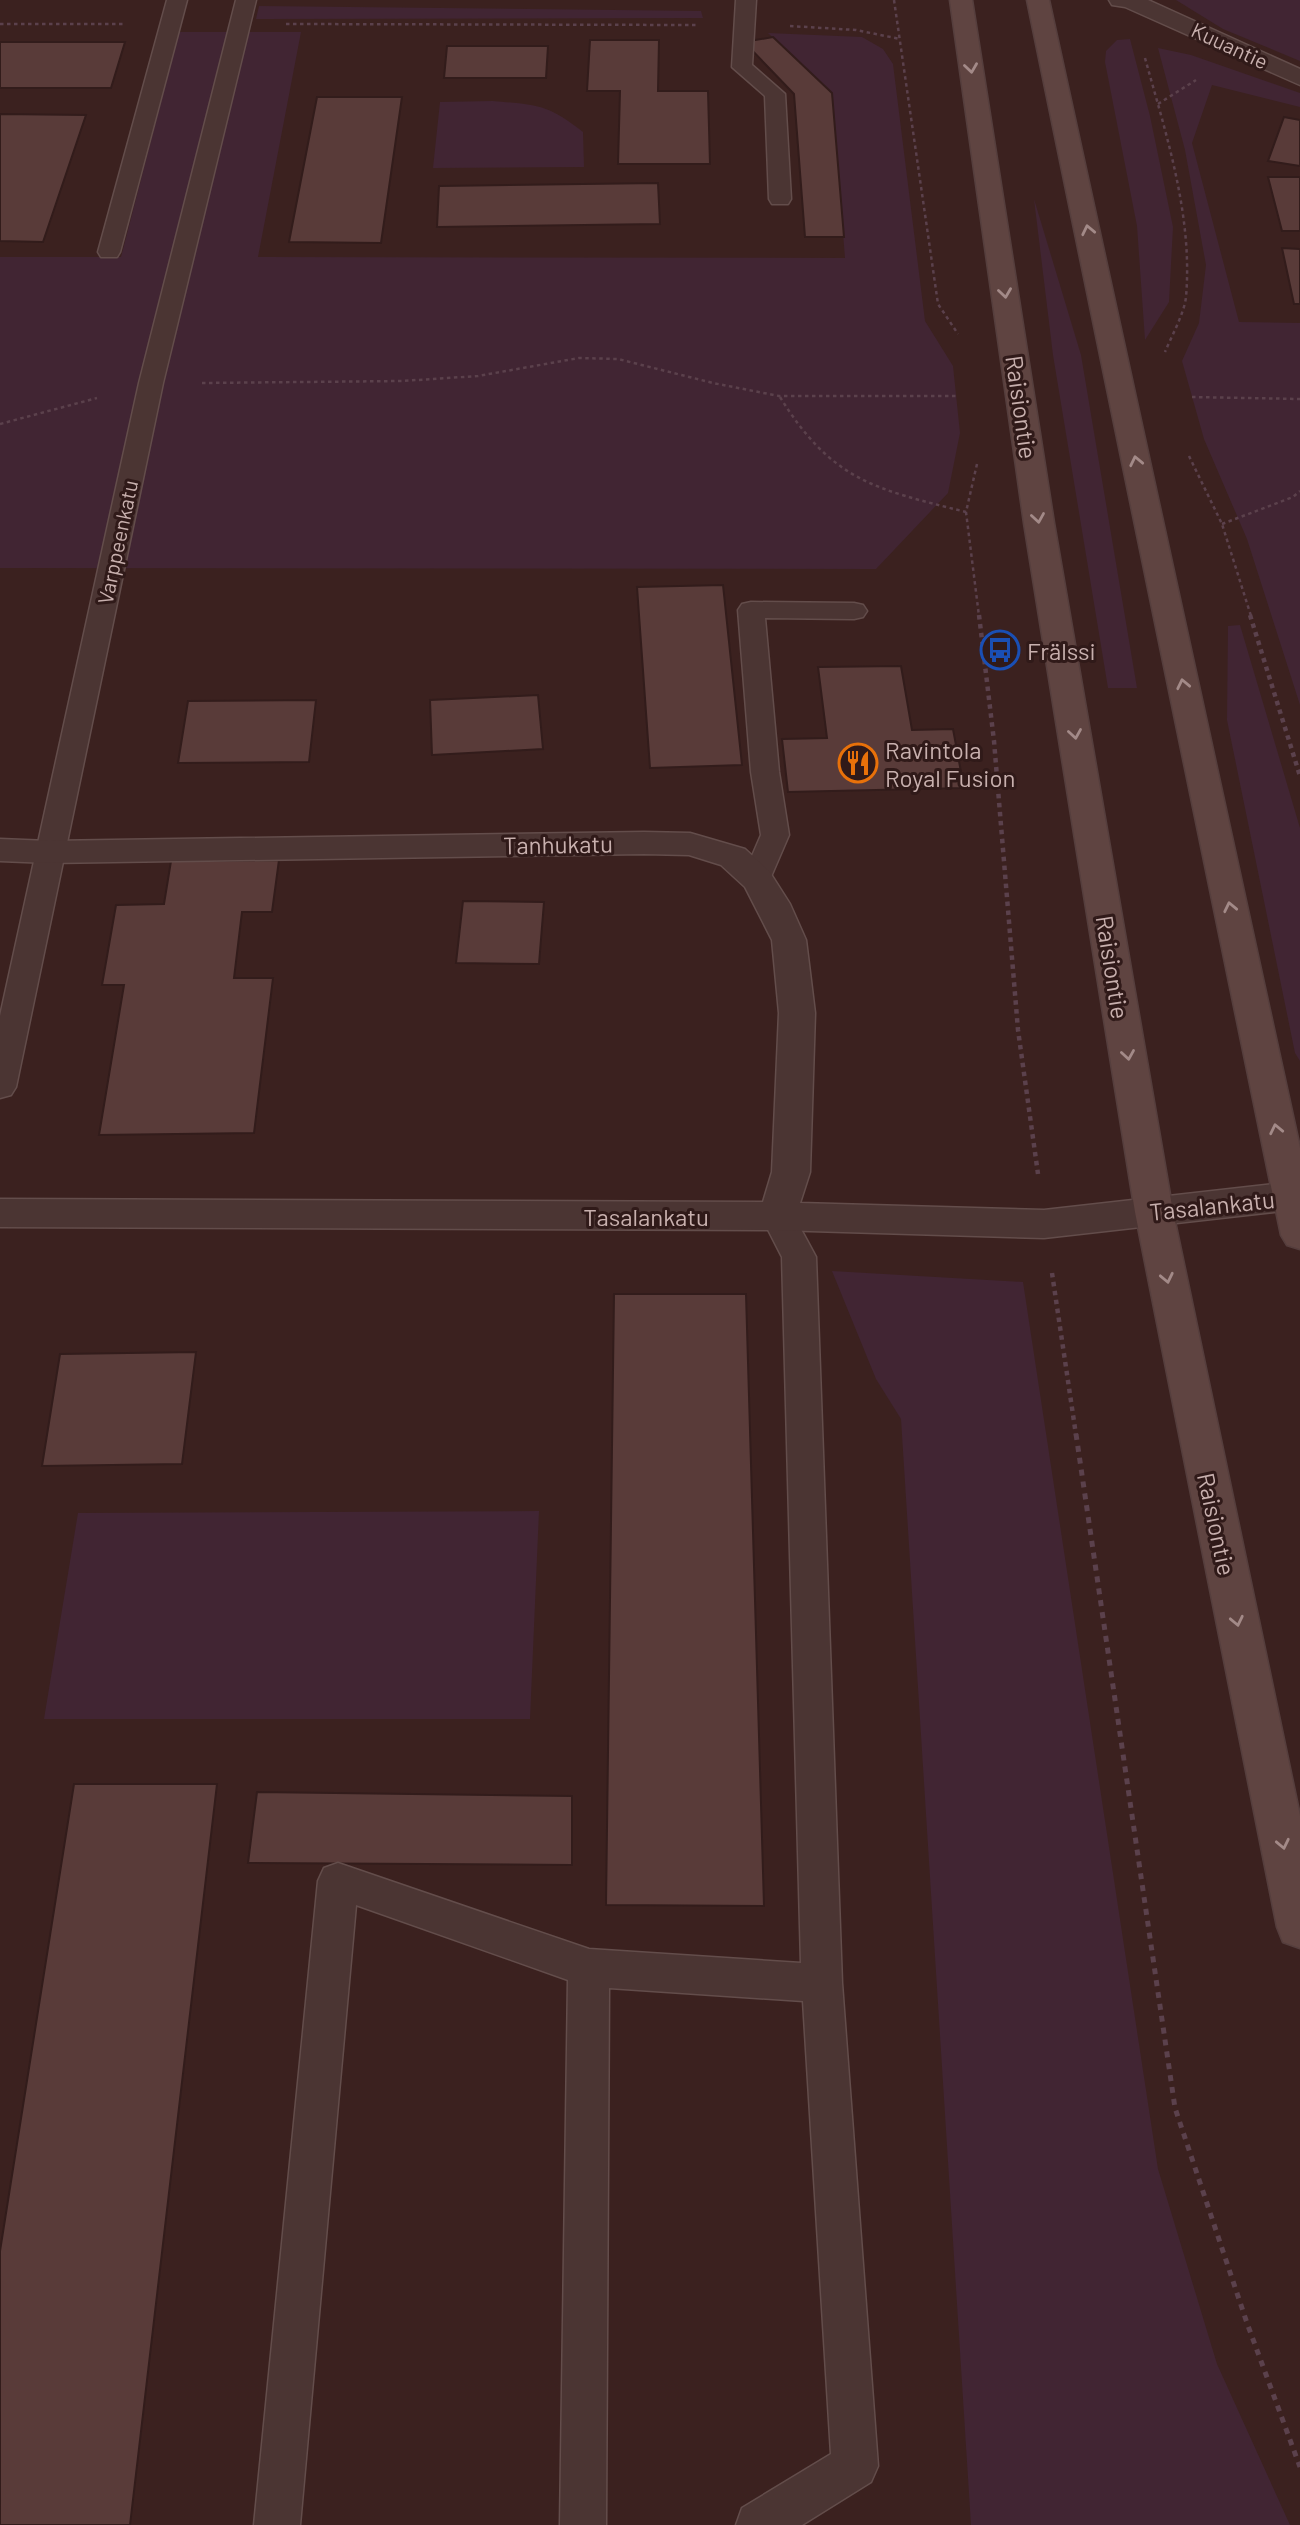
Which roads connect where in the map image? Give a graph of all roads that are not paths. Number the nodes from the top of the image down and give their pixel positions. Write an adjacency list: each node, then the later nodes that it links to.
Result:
1 (177, 0): 10 (lane)
2 (746, 0): 9 (lane)
3 (961, 0): 17 (main road, Raisiontie, one-way to 17)
4 (1038, 0): 16 (main road, one-way to 4)
5 (1120, 0): 6 (street, Kuuantie)
6 (1129, 0): 8 (street, Kuuantie)
7 (243, 12): 13 (lane, Varppeenkatu)
8 (1300, 78)
9 (780, 200)
10 (108, 252)
11 (854, 611): 14 (lane)
12 (0, 850): 13 (street, Tanhukatu)
13 (50, 852): 14 (street, Tanhukatu); 15 (lane, Varppeenkatu)
14 (757, 879): 19 (street, Tanhukatu)
15 (0, 1087)
16 (1295, 1196): 17 (street, Tasalankatu); 20 (main road)
17 (1154, 1212): 19 (street, Tasalankatu); 21 (main road, Raisiontie, one-way to 21)
18 (0, 1213): 19 (street, Tasalankatu)
19 (776, 1216): 23 (lane)
20 (1300, 1235)
21 (1300, 1927)
22 (589, 1968): 23 (lane); 24 (lane); 25 (lane)
23 (822, 1983): 26 (lane)
24 (277, 2525)
25 (583, 2525)
26 (759, 2525)

